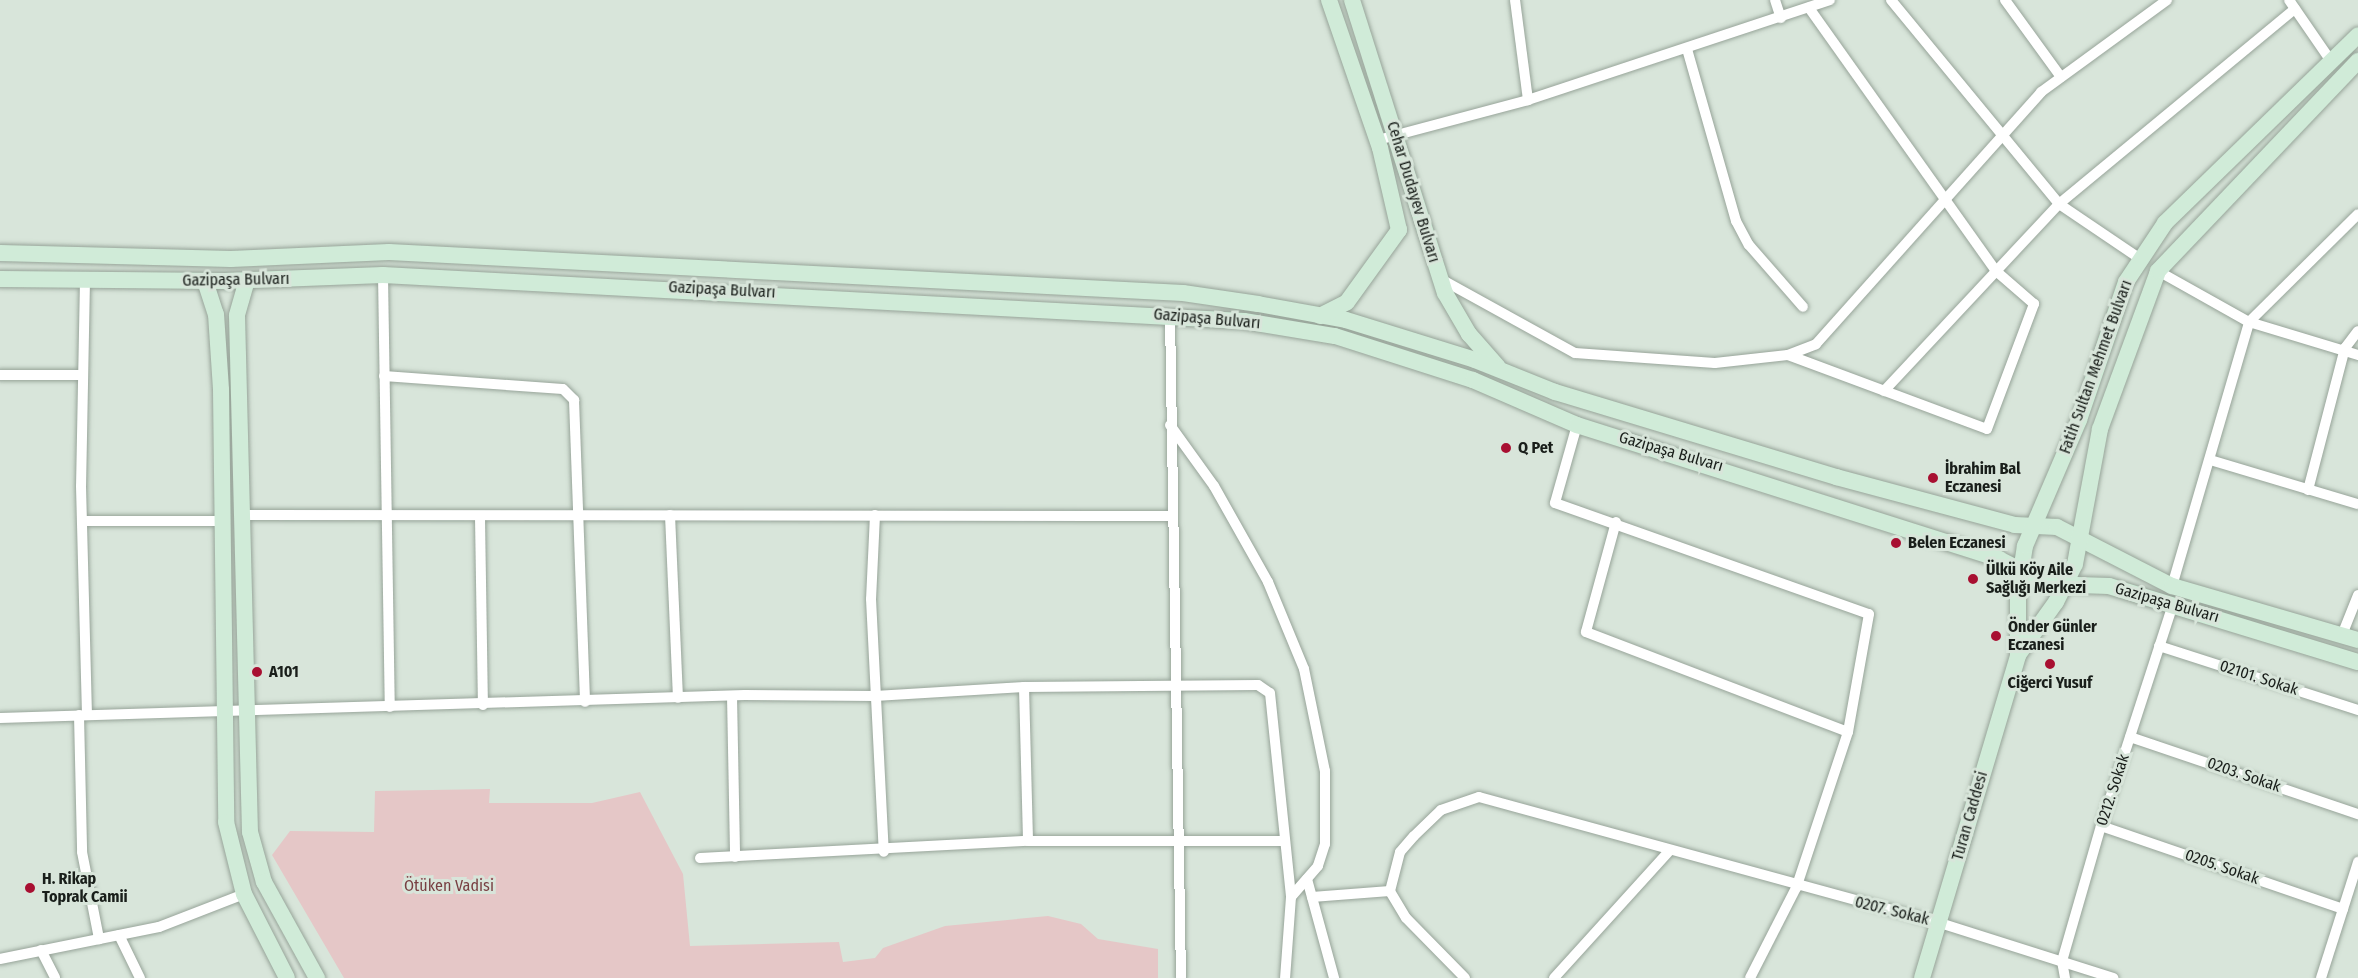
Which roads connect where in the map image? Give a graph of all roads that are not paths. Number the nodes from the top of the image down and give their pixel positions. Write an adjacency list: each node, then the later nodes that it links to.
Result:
1 (1329, 0): 20 (main road, Cehar Dudayev Bulvarı)
2 (1352, 0): 18 (main road, Cehar Dudayev Bulvarı)
3 (1515, 0): 17 (street)
4 (1775, 0): 11 (street)
5 (1830, 0): 10 (street)
6 (1891, 0): 19 (street)
7 (2005, 0): 16 (street)
8 (2167, 0): 16 (street)
9 (2292, 4): 14 (street); 22 (street)
10 (1809, 8): 11 (street); 21 (street)
11 (1782, 18): 13 (street)
12 (2358, 35): 14 (main road, Fatih Sultan Mehmet Bulvarı)
13 (1687, 49): 17 (street); 34 (street)
14 (2331, 61): 25 (main road, Fatih Sultan Mehmet Bulvarı)
15 (2358, 62): 26 (main road, Fatih Sultan Mehmet Bulvarı)
16 (2061, 77): 19 (street)
17 (1528, 100): 18 (street)
18 (1397, 135): 20 (street); 29 (main road, Cehar Dudayev Bulvarı)
19 (2000, 135): 21 (street); 22 (street)
20 (1378, 140): 36 (main road, Cehar Dudayev Bulvarı)
21 (1947, 195): 27 (street); 40 (street)
22 (2059, 204): 25 (street); 27 (street)
23 (2358, 214): 37 (street)
24 (0, 253): 36 (main road, Gazipaşa Bulvarı)
25 (2139, 258): 62 (main road, Fatih Sultan Mehmet Bulvarı)
26 (2158, 271): 37 (street); 63 (main road, Fatih Sultan Mehmet Bulvarı)
27 (1996, 272): 46 (street); 46 (street)
28 (383, 274): 32 (main road, Gazipaşa Bulvarı); 35 (main road, Gazipaşa Bulvarı); 45 (street)
29 (1439, 278): 40 (street); 42 (main road, Cehar Dudayev Bulvarı)
30 (0, 279): 31 (main road, Gazipaşa Bulvarı)
31 (85, 280): 33 (main road, Gazipaşa Bulvarı); 44 (street)
32 (247, 280): 33 (main road, Gazipaşa Bulvarı); 52 (main road)
33 (205, 281): 60 (main road)
34 (1803, 307)
35 (1170, 315): 47 (street); 48 (main road, Gazipaşa Bulvarı)
36 (1320, 316): 42 (main road, Gazipaşa Bulvarı)
37 (2249, 322): 39 (street); 49 (street)
38 (2358, 331): 39 (street)
39 (2345, 348): 41 (street); 50 (street)
40 (1788, 355): 46 (street)
41 (2358, 355)
42 (1500, 370): 62 (main road, Gazipaşa Bulvarı)
43 (0, 375): 44 (street)
44 (84, 375): 59 (street)
45 (384, 376): 56 (street); 57 (street)
46 (1884, 391)
47 (1170, 425): 55 (street); 99 (street)
48 (1577, 425): 61 (street); 64 (main road, Gazipaşa Bulvarı)
49 (2210, 460): 50 (street); 66 (street)
50 (2308, 490): 51 (street)
51 (2358, 504)
52 (245, 515): 57 (street); 82 (main road)
53 (670, 515): 54 (street); 56 (street); 78 (street)
54 (875, 515): 55 (street); 77 (street)
55 (1171, 516): 74 (street)
56 (580, 517): 58 (street); 79 (street)
57 (387, 518): 58 (street); 81 (street)
58 (480, 518): 80 (street)
59 (82, 521): 60 (street); 85 (street)
60 (224, 521): 84 (main road)
61 (1616, 522): 87 (street); 87 (street)
62 (2035, 525): 63 (main road, Gazipaşa Bulvarı); 64 (main road, Fatih Sultan Mehmet Bulvarı)
63 (2077, 537): 65 (main road, Fatih Sultan Mehmet Bulvarı); 66 (main road, Gazipaşa Bulvarı)
64 (2020, 567): 65 (main road, Gazipaşa Bulvarı); 72 (main road, Fatih Sultan Mehmet Bulvarı)
65 (2064, 584): 68 (main road, Gazipaşa Bulvarı); 72 (main road, Fatih Sultan Mehmet Bulvarı)
66 (2172, 586): 69 (main road, Gazipaşa Bulvarı)
67 (2358, 595): 69 (street)
68 (2173, 604): 71 (street, 0212. Sokak); 73 (main road, Gazipaşa Bulvarı)
69 (2342, 635): 70 (main road, Gazipaşa Bulvarı)
70 (2358, 640)
71 (2159, 646): 83 (street, 02101. Sokak); 88 (street, 0212. Sokak)
72 (2018, 655): 106 (main road, Turan Caddesi)
73 (2358, 662)
74 (1172, 684): 75 (street); 91 (street); 92 (street)
75 (1024, 687): 77 (street); 93 (street)
76 (732, 696): 77 (street); 78 (street); 96 (street)
77 (875, 696): 95 (street)
78 (678, 698): 79 (street)
79 (585, 702): 80 (street)
80 (483, 705): 81 (street)
81 (390, 707): 82 (street)
82 (247, 710): 84 (street); 115 (main road)
83 (2358, 710)
84 (222, 711): 85 (street); 102 (main road)
85 (83, 715): 86 (street); 108 (street)
86 (0, 718)
87 (1848, 732): 100 (street)
88 (2130, 737): 89 (street, 0203. Sokak); 90 (street, 0212. Sokak)
89 (2358, 814)
90 (2101, 826): 105 (street, 0205. Sokak); 111 (street, 0212. Sokak)
91 (1178, 839): 92 (street); 93 (street); 116 (street)
92 (1284, 841): 103 (street)
93 (1028, 842): 95 (street)
94 (1669, 851): 100 (street, 0207. Sokak); 101 (street, 0207. Sokak); 120 (street)
95 (884, 852): 96 (street)
96 (735, 857): 97 (street)
97 (700, 858)
98 (2358, 862): 105 (street)
99 (1307, 879): 103 (street); 104 (street)
100 (1796, 888): 106 (street, 0207. Sokak); 121 (street)
101 (1390, 891): 104 (street); 119 (street)
102 (244, 894): 107 (street); 114 (main road)
103 (1291, 897): 117 (street)
104 (1312, 897): 118 (street)
105 (2343, 909): 125 (street)
106 (1940, 923): 111 (street, 0207. Sokak); 122 (main road, Turan Caddesi)
107 (119, 935): 108 (street); 113 (street)
108 (99, 939): 109 (street)
109 (41, 950): 110 (street); 112 (street)
110 (0, 959)
111 (2062, 961): 123 (street, 0212. Sokak); 124 (street, 0207. Sokak)
112 (55, 978)
113 (140, 978)
114 (287, 978)
115 (317, 978)
116 (1181, 978)
117 (1285, 978)
118 (1334, 978)
119 (1465, 978)
120 (1554, 978)
121 (1750, 978)
122 (1922, 978)
123 (2065, 978)
124 (2113, 978)
125 (2321, 978)

